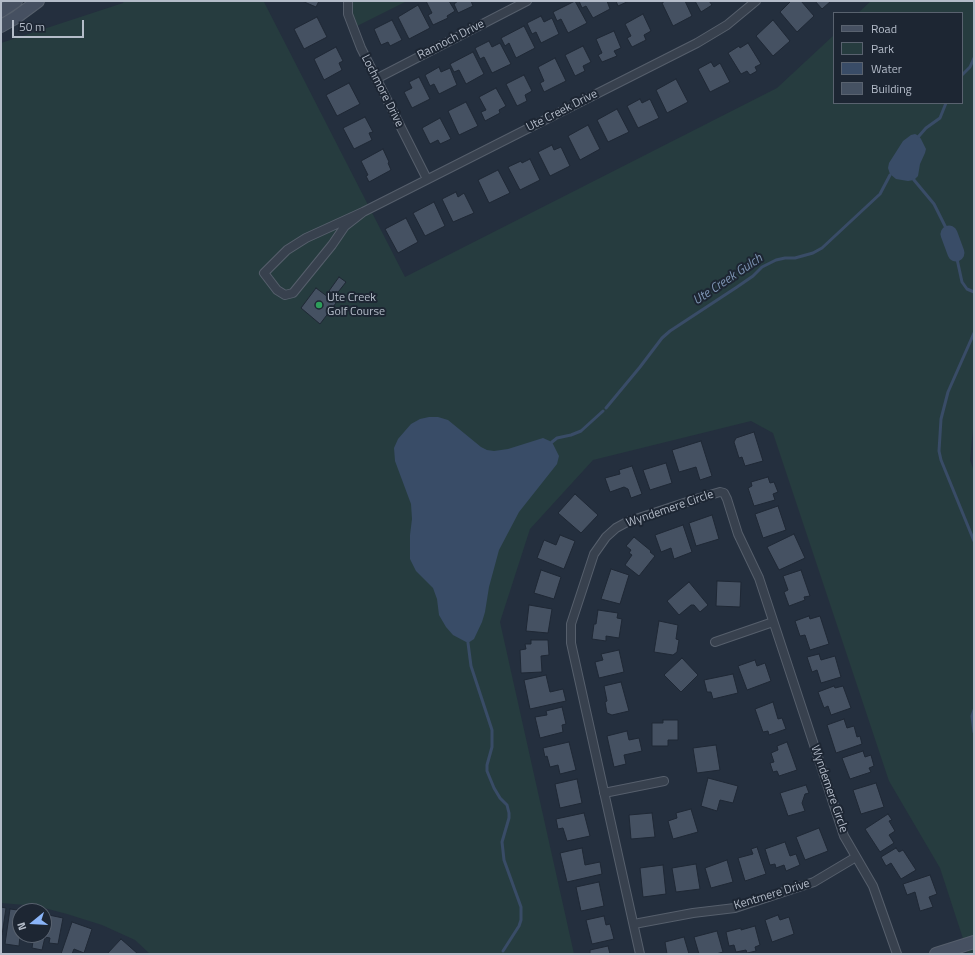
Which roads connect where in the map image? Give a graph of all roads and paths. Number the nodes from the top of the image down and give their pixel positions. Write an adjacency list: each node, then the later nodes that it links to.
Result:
1 (16, 1): 6 (street)
2 (38, 1): 7 (street)
3 (348, 1): 8 (street, Lochmore Drive)
4 (527, 1): 8 (street, Rannoch Drive)
5 (756, 1): 9 (street, Ute Creek Drive)
6 (1, 11)
7 (1, 26)
8 (376, 78): 9 (street, Lochmore Drive)
9 (427, 179): 10 (street, Ute Creek Drive)
10 (363, 212): 10 (street, Ute Creek Drive)
11 (773, 622): 12 (street); 14 (street, Wyndemere Circle); 15 (street, Wyndemere Circle)
12 (715, 642)
13 (664, 781): 14 (street)
14 (604, 793): 16 (street, Wyndemere Circle)
15 (856, 857): 16 (street, Kentmere Drive); 19 (street, Wyndemere Circle)
16 (634, 924): 18 (street, Wyndemere Circle)
17 (974, 942): 20 (street)
18 (640, 954)
19 (897, 954)
20 (936, 954)

